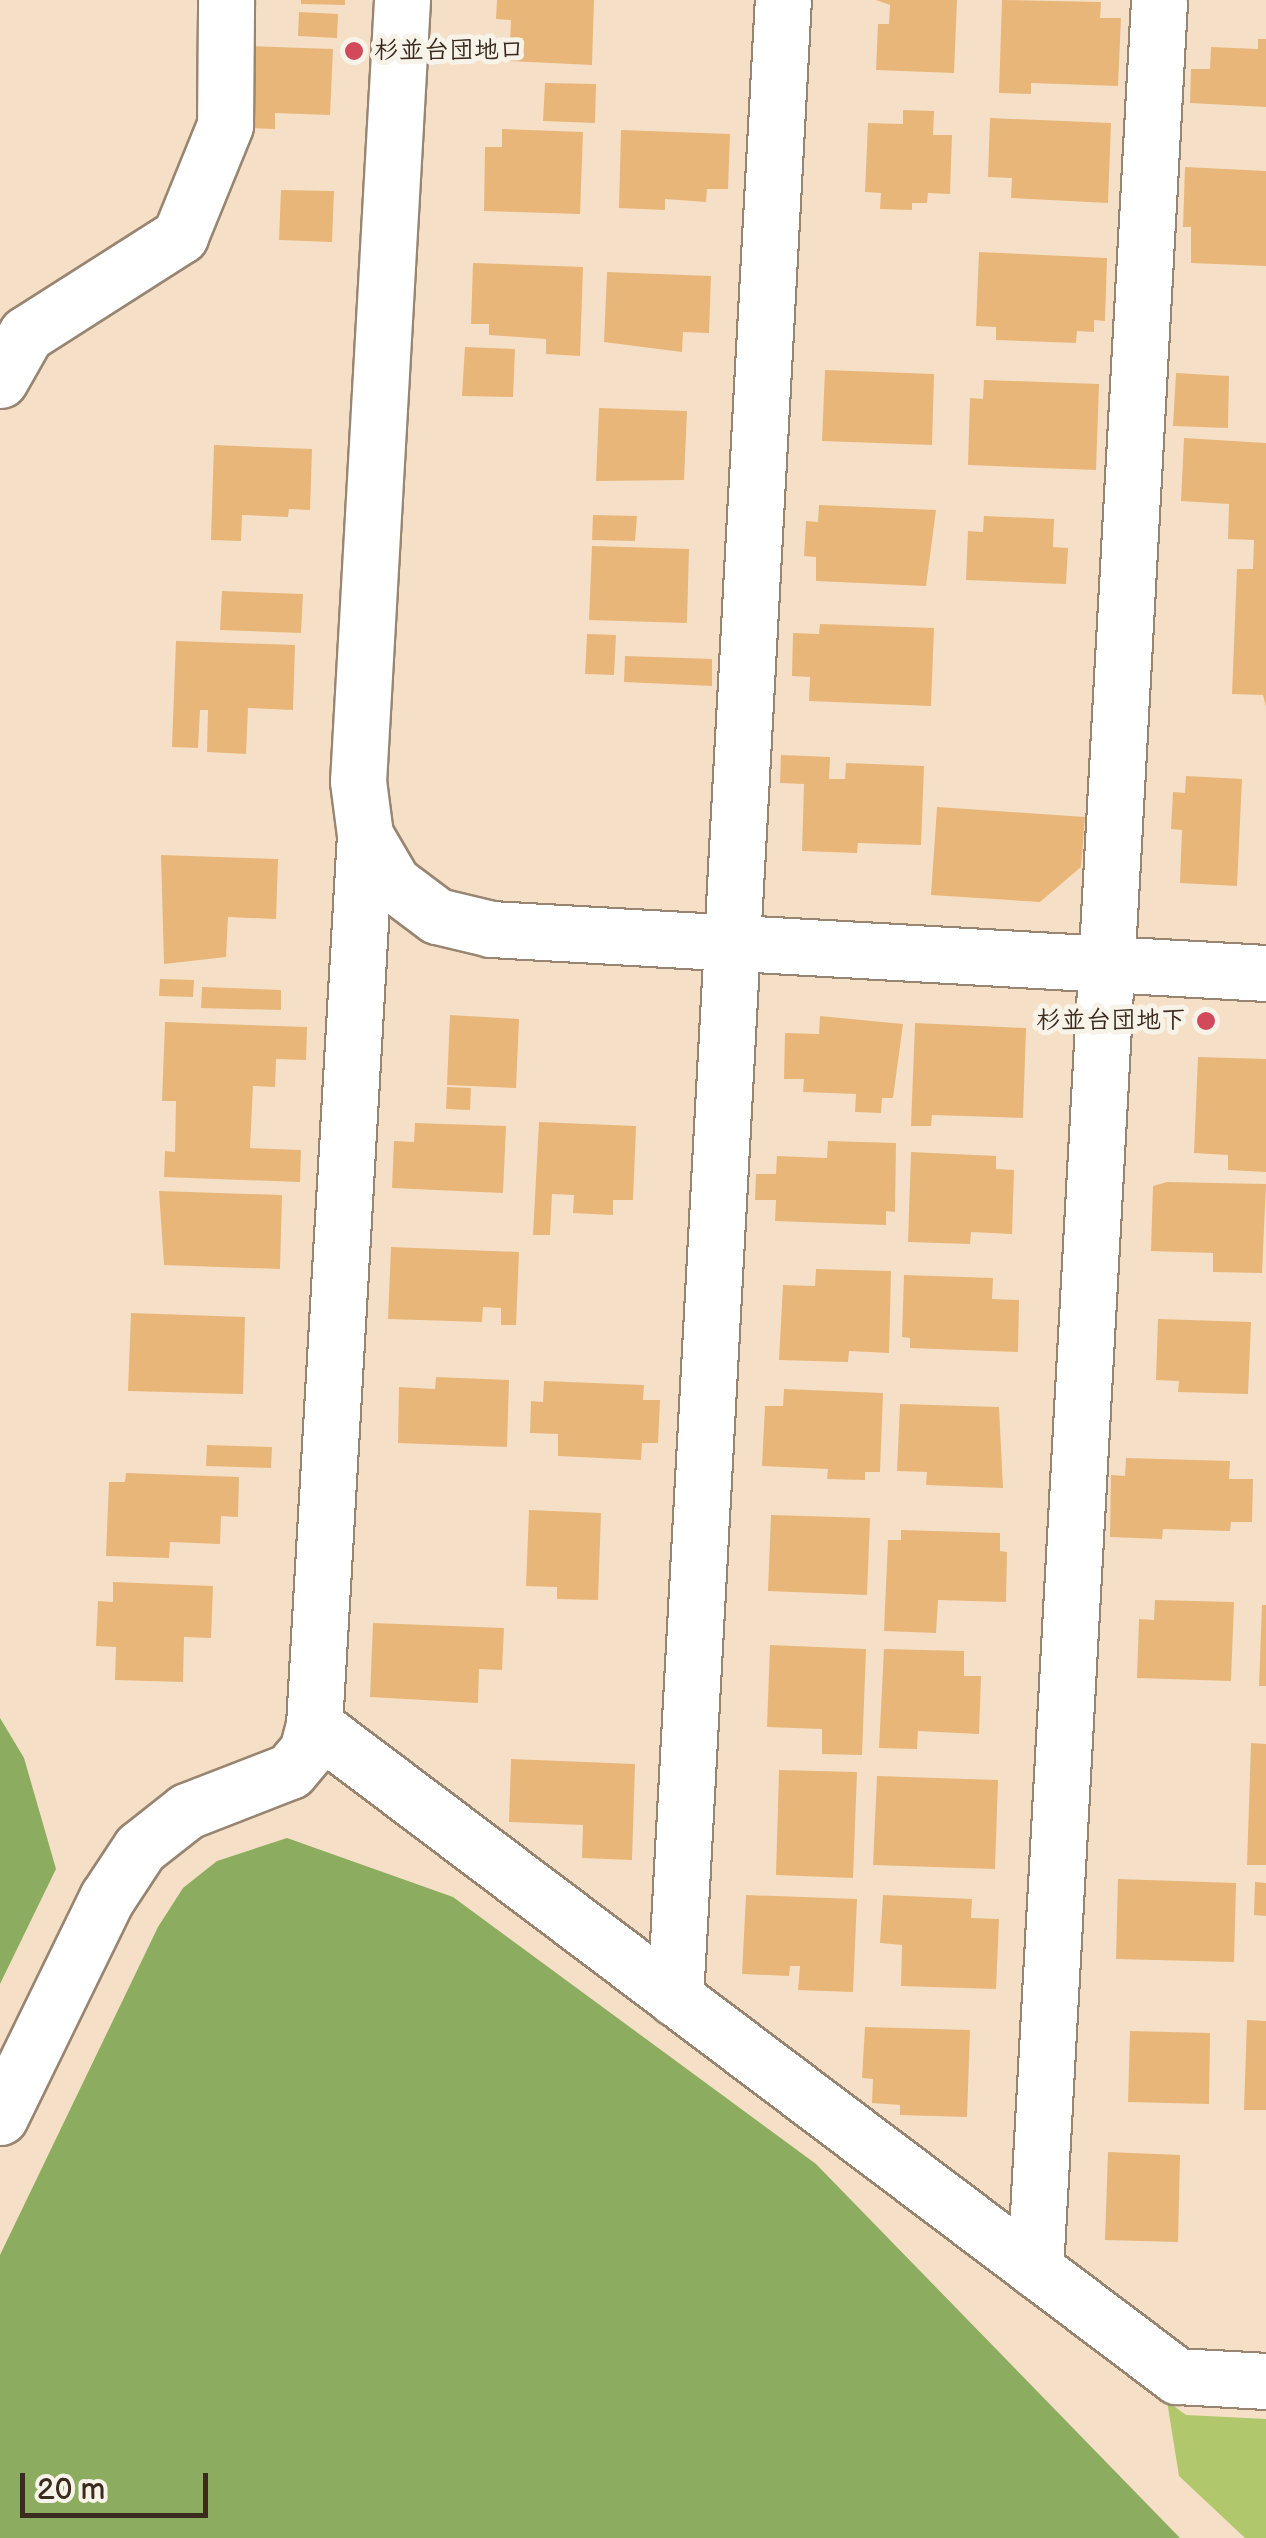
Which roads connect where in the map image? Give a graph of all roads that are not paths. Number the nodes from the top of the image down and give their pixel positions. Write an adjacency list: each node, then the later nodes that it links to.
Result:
1 (226, 0): 5 (street)
2 (402, 0): 6 (street)
3 (783, 0): 7 (street)
4 (1159, 0): 8 (street)
5 (0, 380)
6 (365, 835): 7 (street); 10 (street)
7 (732, 943): 8 (street); 11 (street)
8 (1106, 964): 9 (street); 13 (street)
9 (1266, 972)
10 (314, 1726): 11 (street); 12 (street)
11 (676, 1998): 13 (street)
12 (0, 2117)
13 (1035, 2270): 14 (street)
14 (1266, 2381)

